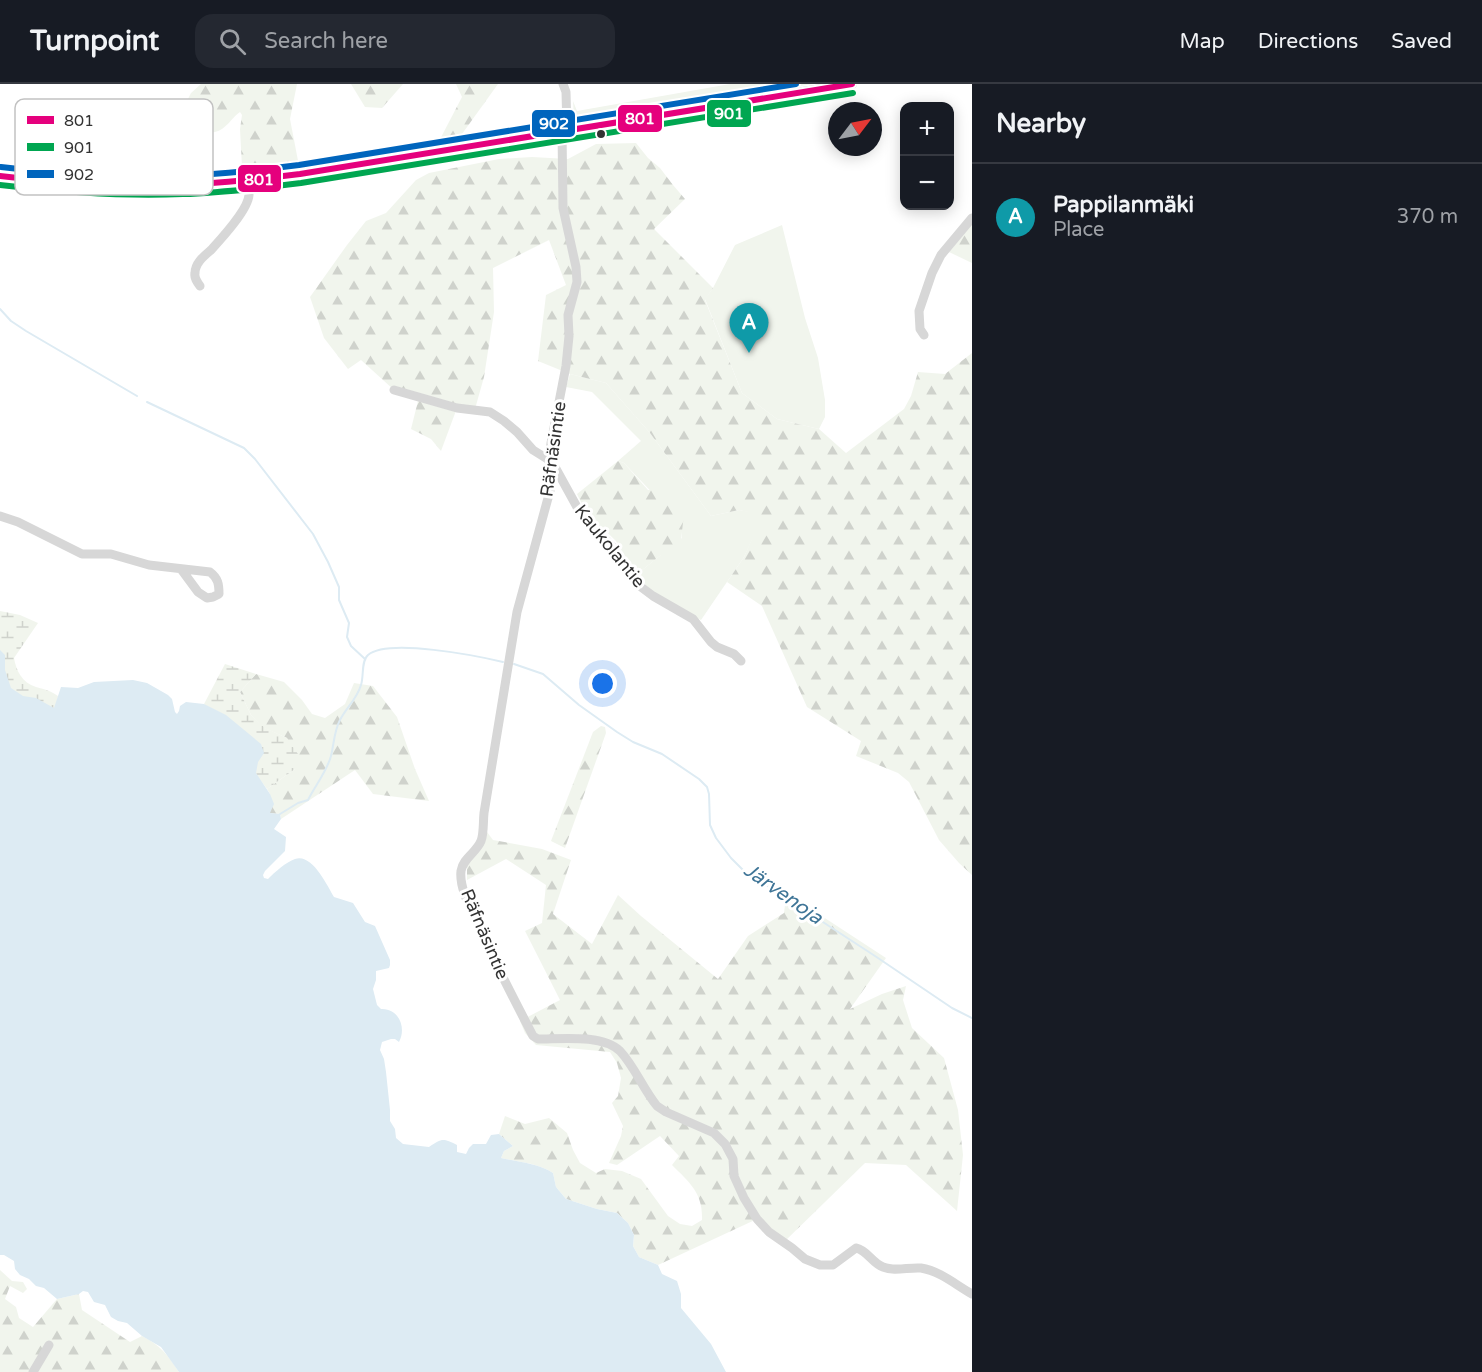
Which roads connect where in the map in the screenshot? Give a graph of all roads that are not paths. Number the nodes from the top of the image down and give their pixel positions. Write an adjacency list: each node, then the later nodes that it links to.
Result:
1 (563, 84): 3 (street, Räfnäsintie)
2 (852, 84): 3 (main road)
3 (565, 130): 6 (main road); 12 (street, Räfnäsintie)
4 (0, 176): 5 (main road)
5 (15, 178)
6 (247, 180): 7 (main road); 9 (street)
7 (213, 183)
8 (972, 218): 10 (street)
9 (200, 286)
10 (924, 335)
11 (394, 390): 12 (street)
12 (549, 460): 15 (street, Kaukolantie); 16 (street, Räfnäsintie)
13 (0, 516): 14 (street)
14 (181, 569)
15 (741, 661)
16 (972, 1294)
17 (49, 1345): 18 (street)
18 (33, 1372)

